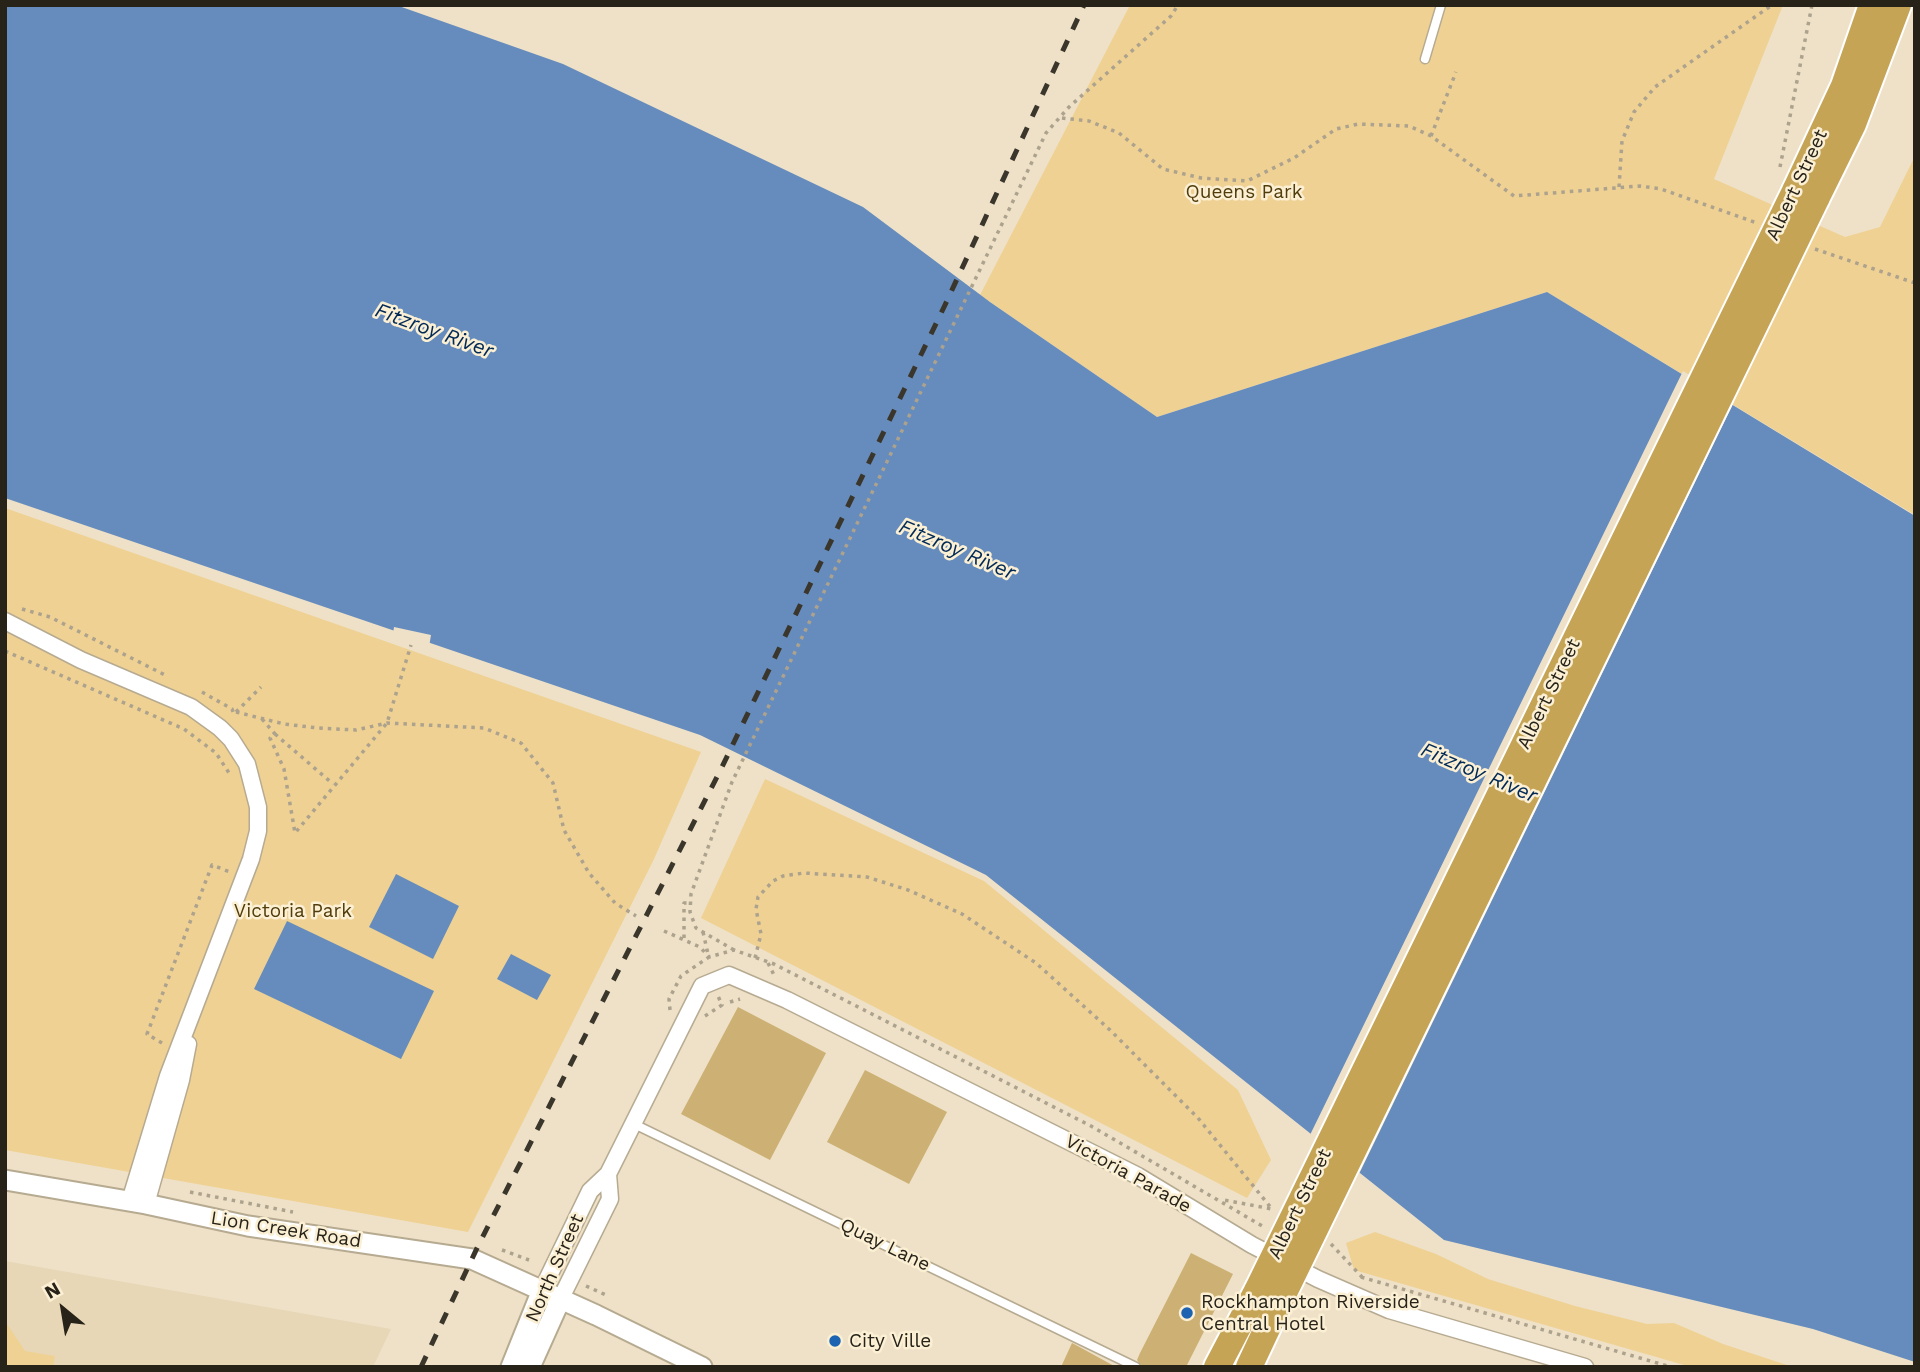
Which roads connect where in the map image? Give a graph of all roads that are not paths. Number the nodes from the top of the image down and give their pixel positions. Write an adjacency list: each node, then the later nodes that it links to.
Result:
1 (1441, 5): 3 (lane)
2 (1883, 11): 12 (highway, Albert Street, bridge)
3 (1425, 59)
4 (5, 621): 5 (street)
5 (196, 1000): 10 (street); 10 (street)
6 (691, 1006): 7 (street, North Street); 20 (street, Victoria Parade)
7 (634, 1124): 8 (street, North Street); 17 (lane, Quay Lane)
8 (608, 1174): 11 (street, North Street); 13 (street, North Street)
9 (5, 1180): 10 (street, Lion Creek Road)
10 (138, 1203): 11 (street, Lion Creek Road)
11 (542, 1290): 13 (street, Lion Creek Road); 14 (street, North Street)
12 (1269, 1295): 18 (highway, Albert Street); 19 (highway, Albert Street)
13 (561, 1298): 15 (street, North Street); 16 (street, Lion Creek Road)
14 (511, 1367)
15 (530, 1367)
16 (702, 1367)
17 (1136, 1367)
18 (1217, 1367)
19 (1249, 1367)
20 (1585, 1367)

